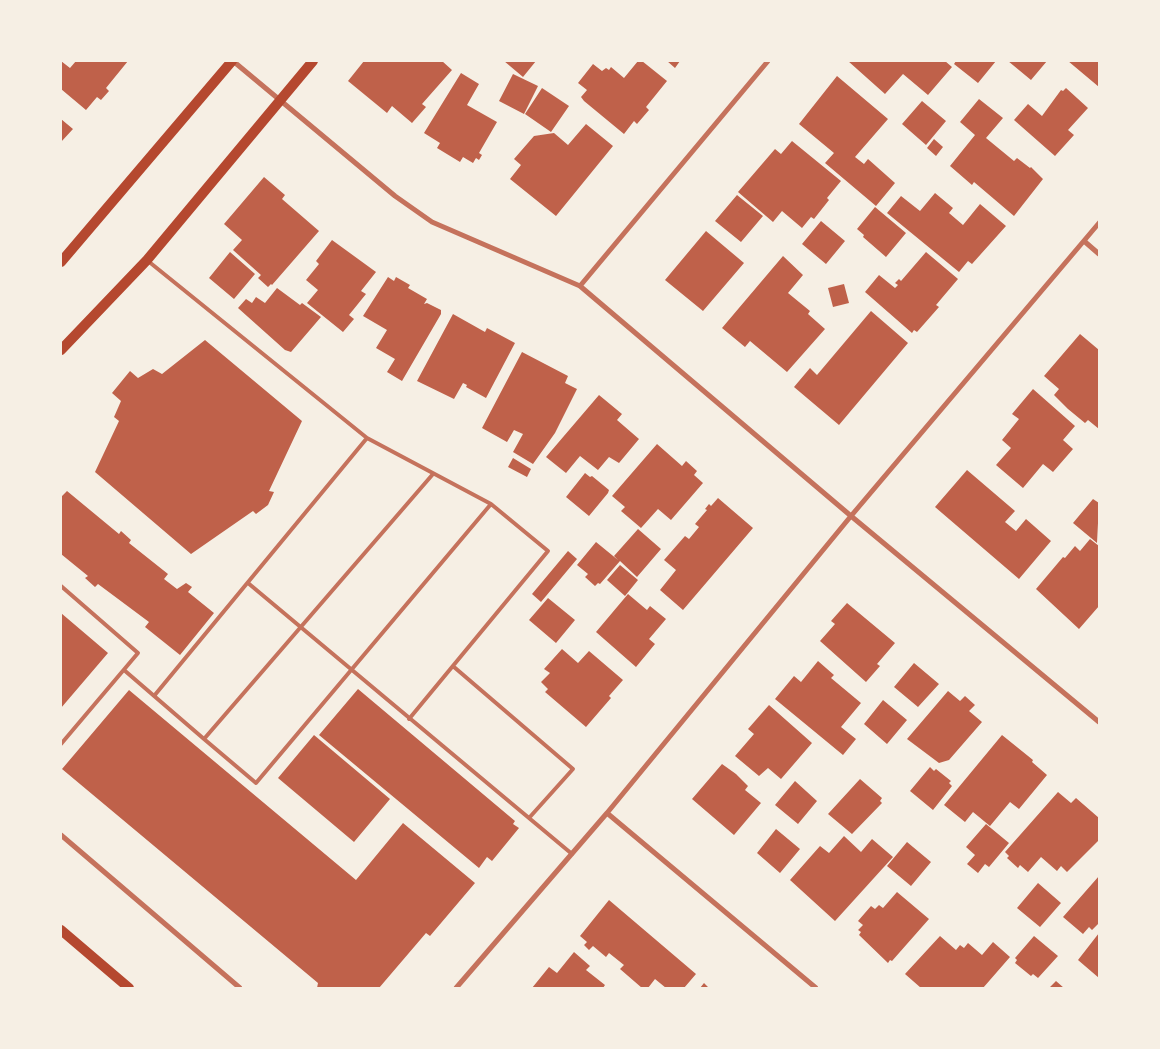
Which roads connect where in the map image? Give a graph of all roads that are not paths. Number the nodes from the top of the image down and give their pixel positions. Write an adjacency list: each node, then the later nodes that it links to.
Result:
1 (232, 61): 4 (street); 9 (main road)
2 (313, 61): 4 (main road)
3 (768, 61): 10 (street)
4 (280, 101): 8 (main road); 10 (street)
5 (1099, 223): 6 (street)
6 (1084, 241): 7 (street); 15 (street)
7 (1099, 254)
8 (147, 260): 11 (main road); 12 (lane)
9 (61, 262)
10 (580, 286): 15 (street)
11 (61, 350)
12 (367, 438): 13 (lane); 16 (lane)
13 (432, 474): 14 (lane); 18 (lane)
14 (491, 504): 19 (lane); 21 (lane)
15 (851, 516): 24 (street); 27 (street)
16 (248, 583): 18 (lane); 22 (lane)
17 (61, 586): 20 (lane)
18 (300, 628): 21 (lane); 25 (lane)
19 (454, 667): 23 (lane); 28 (lane)
20 (124, 670): 22 (lane); 26 (lane)
21 (350, 671): 23 (lane); 25 (lane)
22 (154, 696): 25 (lane)
23 (409, 718): 28 (lane)
24 (1099, 722)
25 (204, 739)
26 (61, 744)
27 (607, 813): 30 (street); 35 (street)
28 (529, 818): 30 (lane)
29 (61, 835): 33 (street)
30 (572, 854): 34 (street)
31 (61, 930): 32 (main road)
32 (129, 988)
33 (240, 988)
34 (456, 988)
35 (816, 988)

